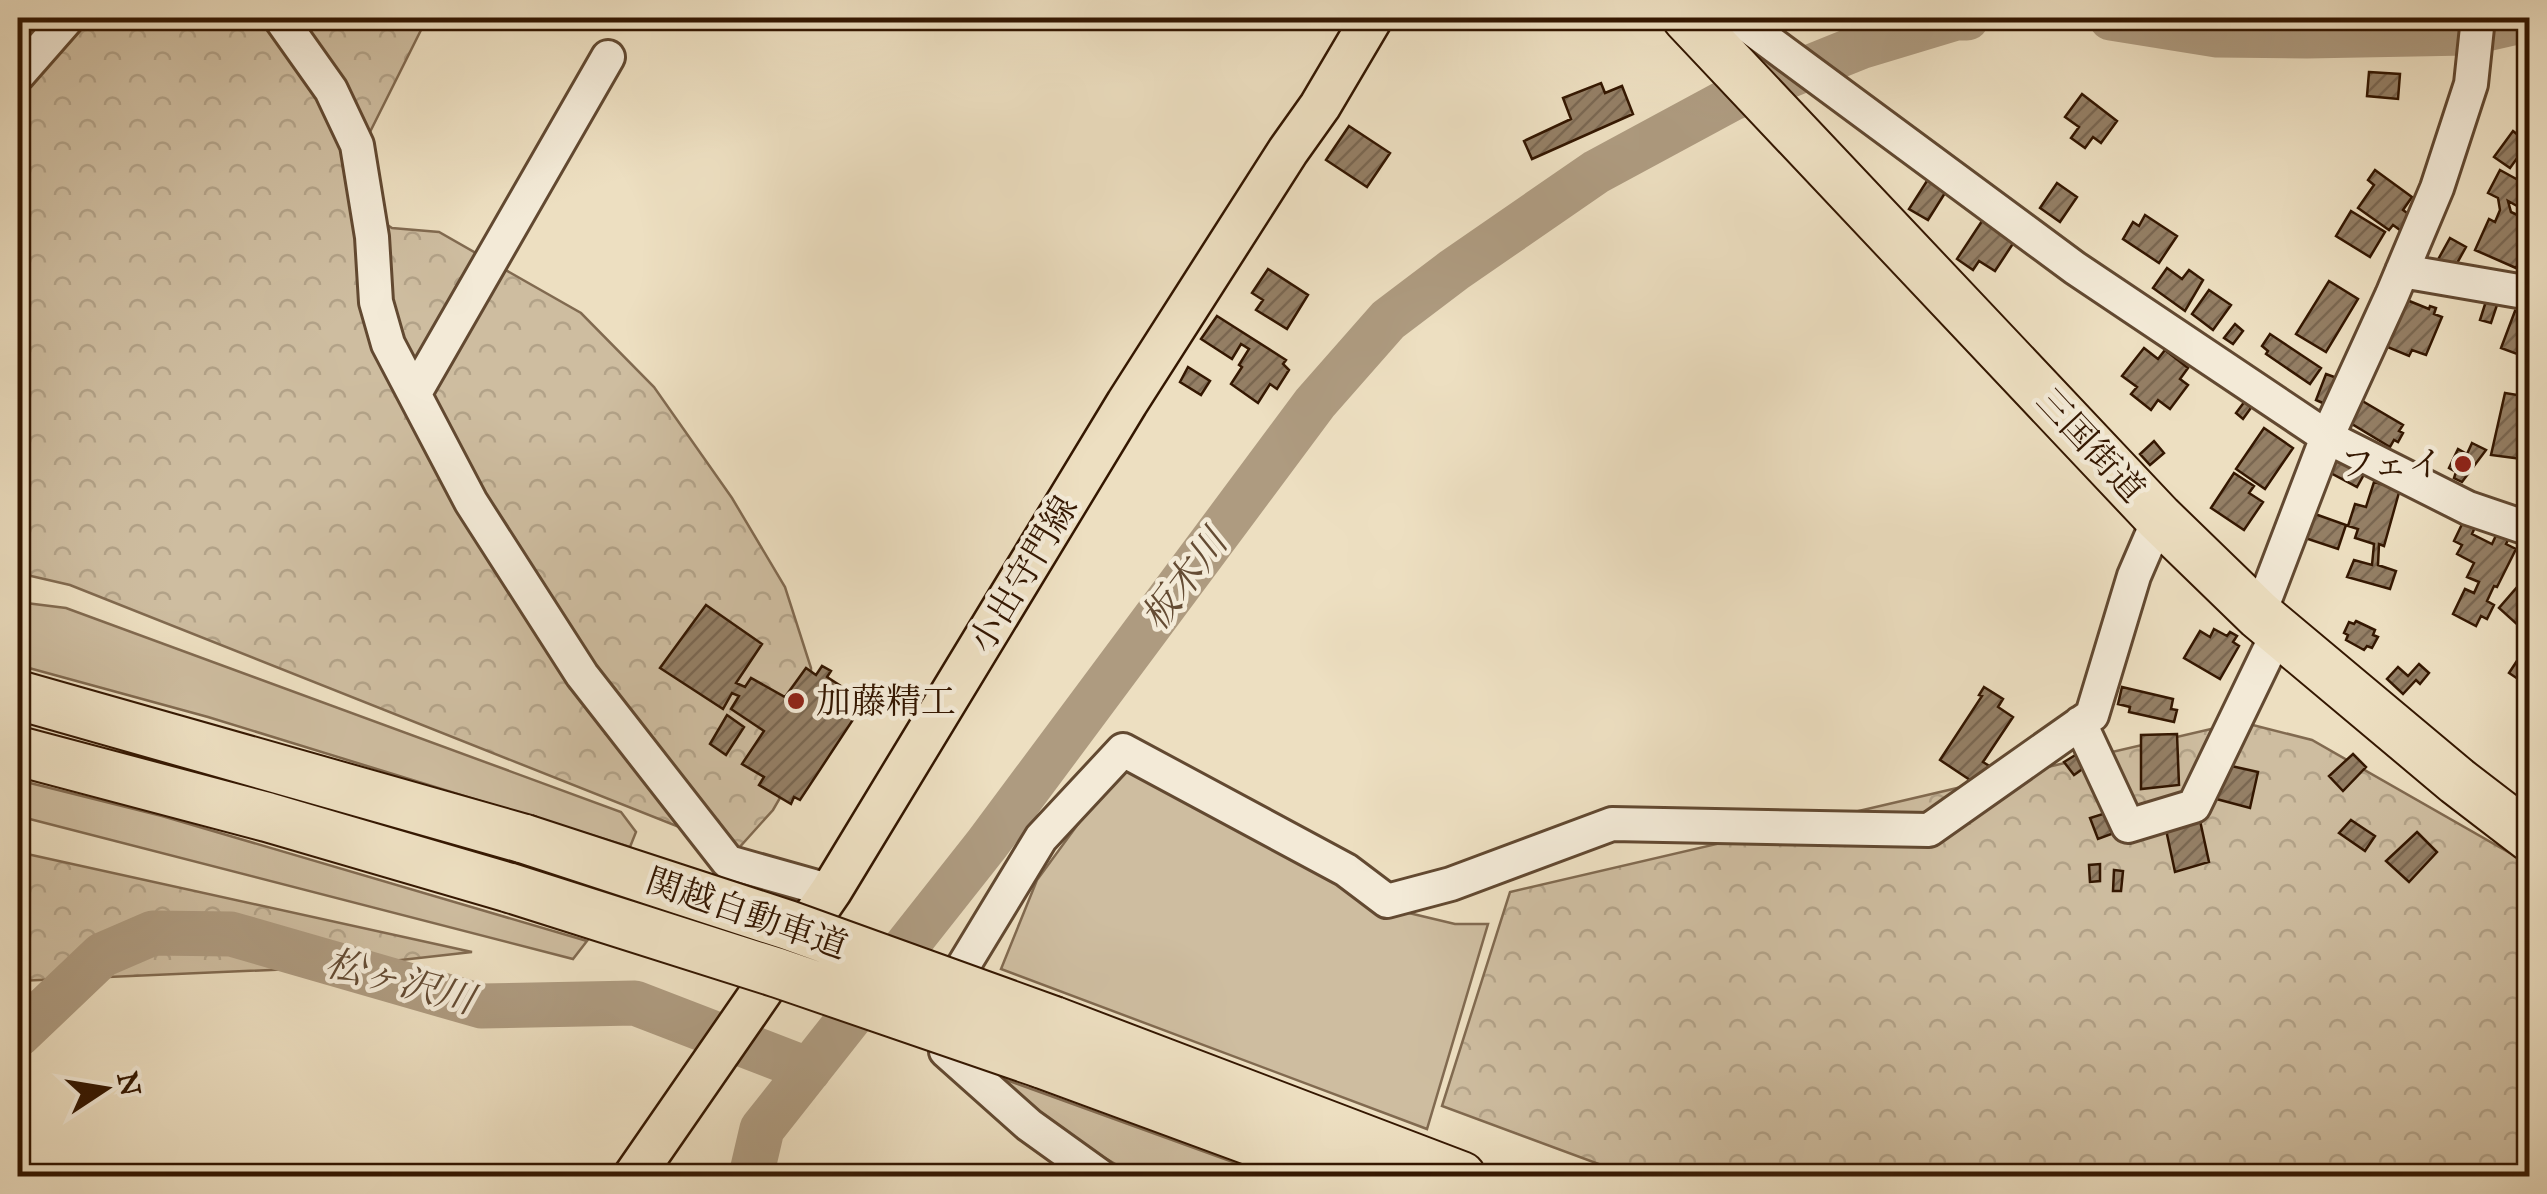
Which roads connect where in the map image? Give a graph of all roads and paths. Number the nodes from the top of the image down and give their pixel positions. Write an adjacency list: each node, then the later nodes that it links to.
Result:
1 (68, 18): 8 (street)
2 (280, 18): 11 (street)
3 (1372, 18): 20 (main road, 小出守門線)
4 (1687, 18): 13 (highway, 三国街道)
5 (1738, 18): 12 (street)
6 (2478, 18): 9 (street)
7 (608, 56): 11 (street)
8 (18, 74)
9 (2402, 271): 10 (street); 12 (street)
10 (2530, 293)
11 (414, 393): 20 (street)
12 (2327, 437): 14 (street); 15 (street)
13 (2159, 518): 15 (highway, 三国街道); 17 (street)
14 (2530, 529)
15 (2269, 624): 17 (street); 19 (highway, 三国街道)
16 (18, 695): 21 (highway, 関越自動車道, bridge)
17 (2080, 723): 23 (street)
18 (18, 751): 21 (highway, 関越自動車道, bridge)
19 (2530, 836)
20 (831, 891): 22 (main road, 小出守門線)
21 (1047, 1042): 24 (highway, 関越自動車道); 25 (highway, 関越自動車道)
22 (634, 1176)
23 (1100, 1176)
24 (1347, 1176)
25 (1461, 1176)

